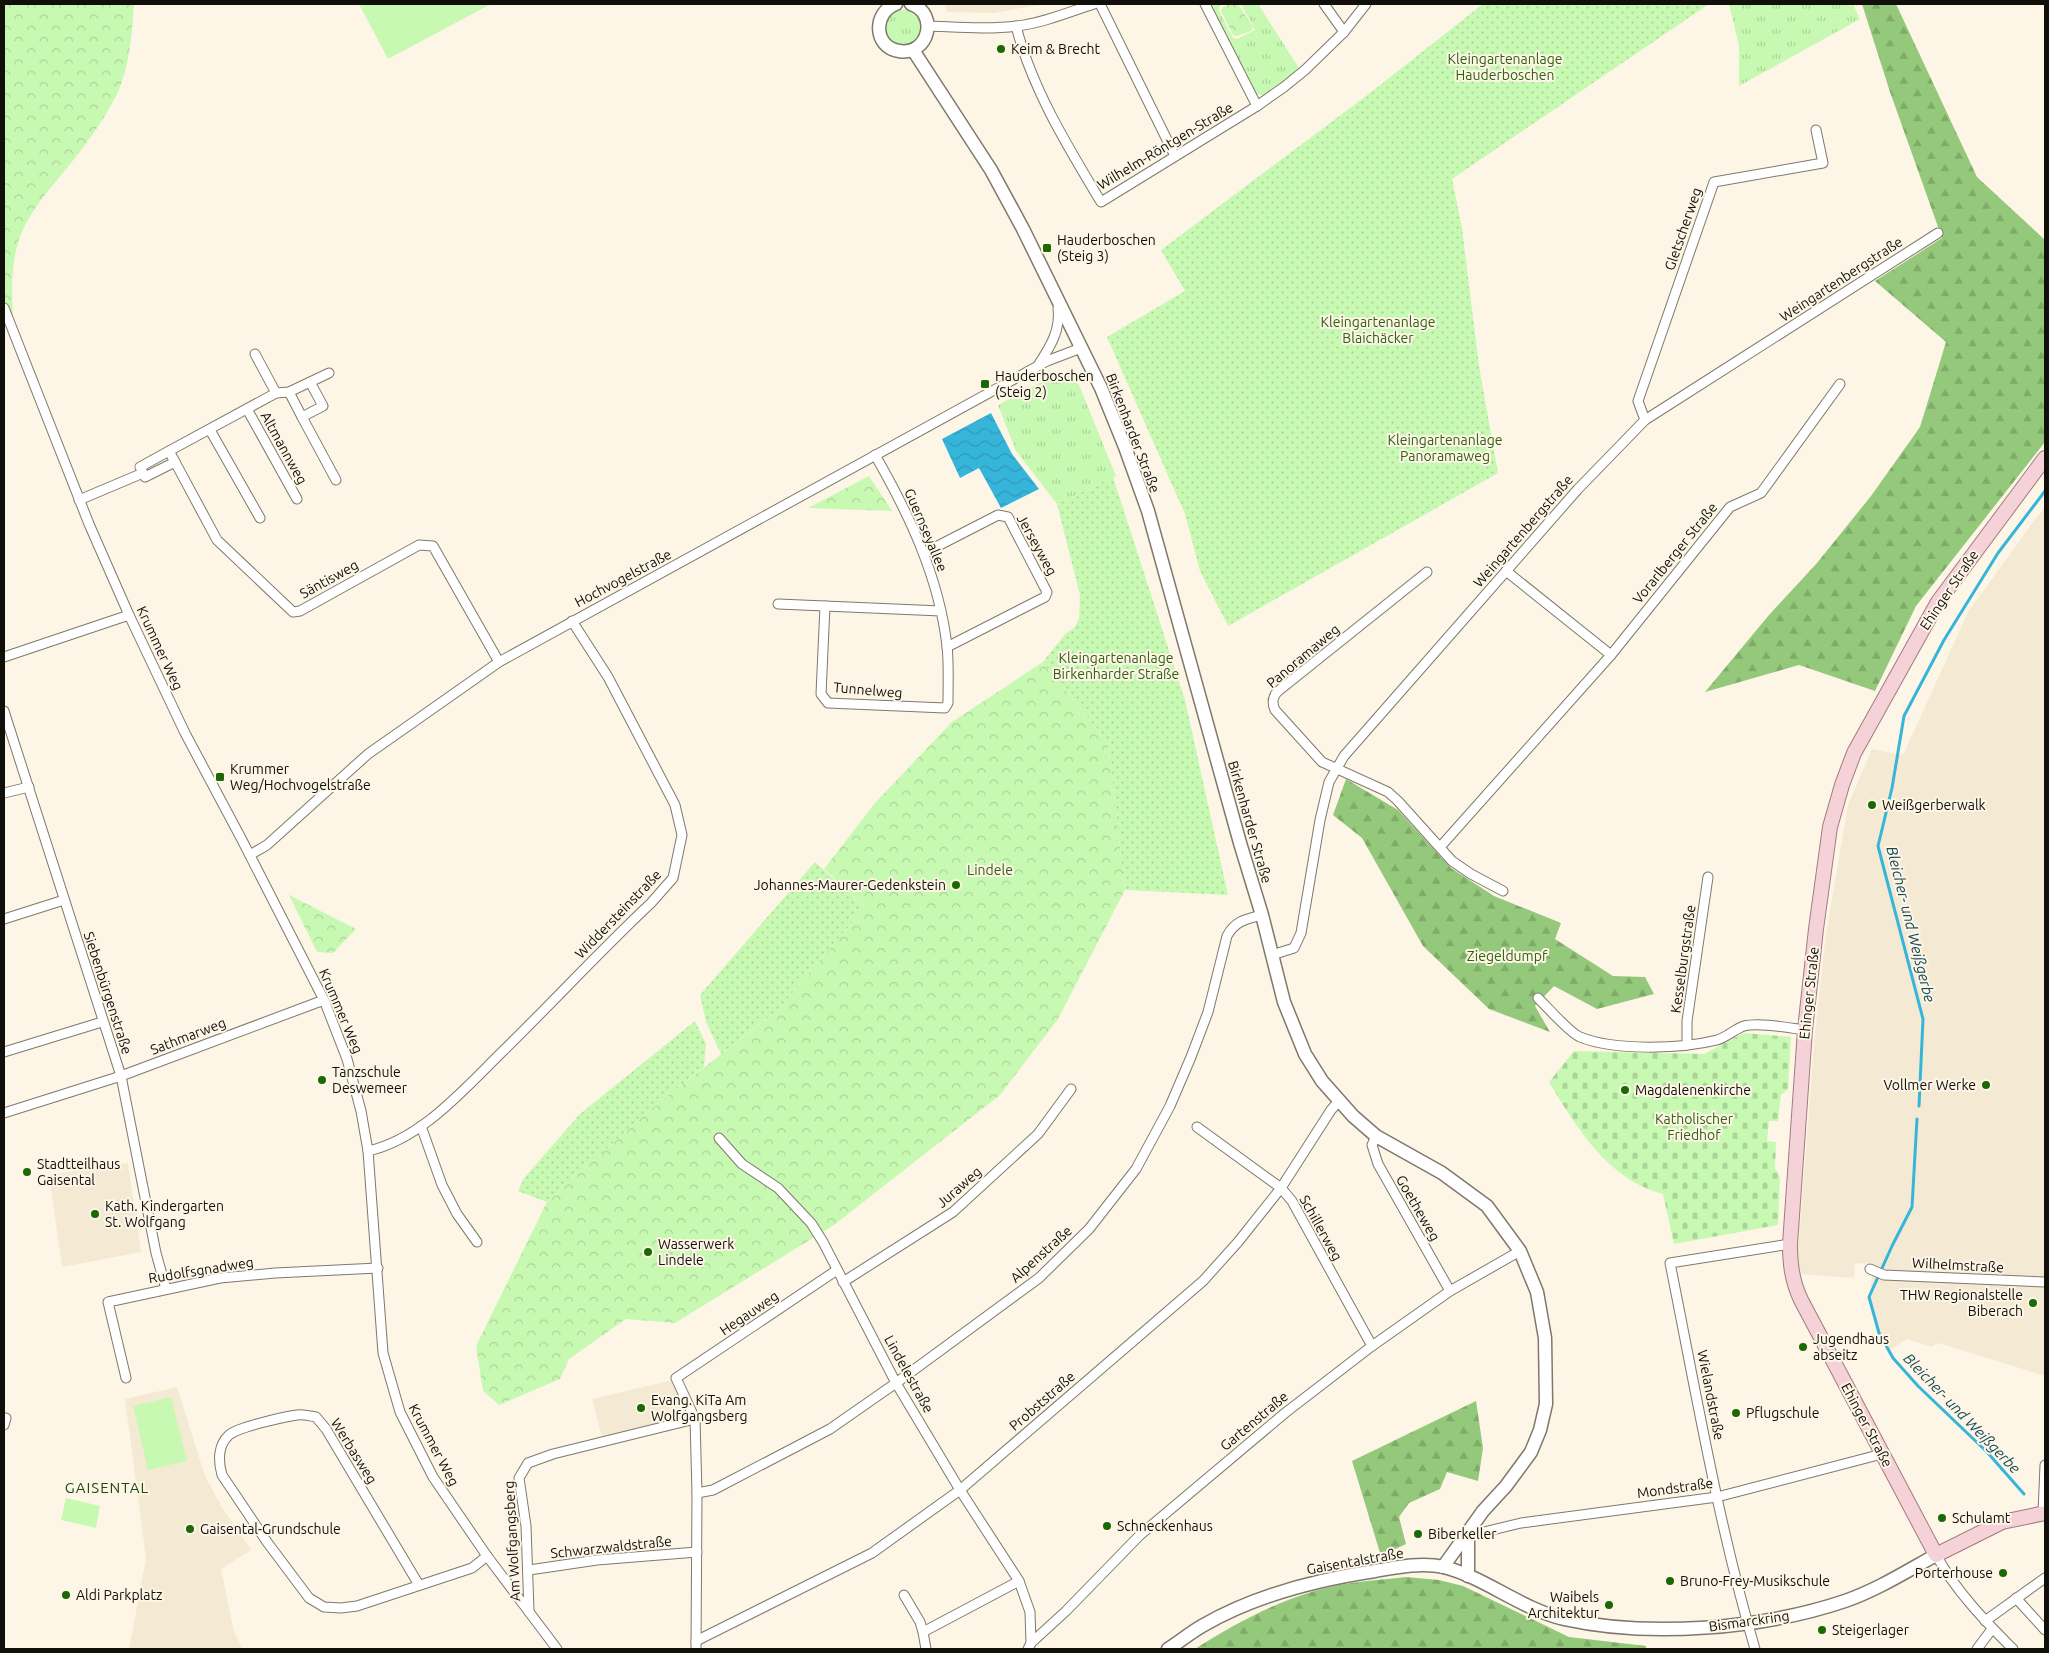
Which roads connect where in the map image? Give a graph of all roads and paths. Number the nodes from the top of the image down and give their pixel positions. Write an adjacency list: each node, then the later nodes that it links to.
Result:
1 (913, 4): 8 (main road)
2 (1094, 4): 9 (street)
3 (1100, 4): 14 (street)
4 (1205, 4): 12 (street)
5 (1324, 4): 10 (street)
6 (1366, 4): 10 (street, Wilhelm-Röntgen-Straße)
7 (889, 5): 11 (main road)
8 (928, 26): 9 (street); 11 (main road)
9 (1016, 26): 14 (street, Wilhelm-Röntgen-Straße)
10 (1344, 32): 12 (street, Wilhelm-Röntgen-Straße)
11 (913, 50): 16 (main road, Birkenharder Straße)
12 (1257, 106): 14 (street, Wilhelm-Röntgen-Straße)
13 (1816, 130): 28 (street, Gletscherweg)
14 (1175, 156)
15 (1938, 233): 28 (street, Weingartenbergstraße)
16 (1058, 300): 18 (main road, Birkenharder Straße); 20 (street, Hochvogelstraße)
17 (4, 308): 37 (street, Krummer Weg)
18 (1081, 348): 20 (street, Hochvogelstraße); 61 (main road, Birkenharder Straße)
19 (255, 354): 25 (street, Altmannweg)
20 (1037, 366): 31 (street, Hochvogelstraße)
21 (330, 373): 22 (street, Altmannweg)
22 (310, 382): 24 (street, Altmannweg); 27 (street)
23 (1840, 384): 48 (street, Vorarlberger Straße)
24 (289, 392): 25 (street, Altmannweg); 27 (street)
25 (276, 393): 26 (street, Altmannweg)
26 (247, 409): 29 (street, Altmannweg); 36 (street, Altmannweg)
27 (302, 417): 35 (street)
28 (1645, 420): 40 (street, Weingartenbergstraße)
29 (210, 430): 30 (street, Altmannweg); 38 (street)
30 (169, 451): 33 (street); 34 (street, Altmannweg)
31 (875, 455): 39 (street, Guernseyallee); 46 (street, Hochvogelstraße)
32 (2045, 458): 67 (main road, Ehinger Straße)
33 (175, 462): 34 (street, Altmannweg); 50 (street, Säntisweg)
34 (142, 473): 37 (street, Altmannweg)
35 (336, 480)
36 (297, 499)
37 (79, 500): 45 (street, Krummer Weg)
38 (260, 518)
39 (924, 553): 44 (street, Guernseyallee); 47 (street, Jerseyweg)
40 (1506, 571): 48 (street); 53 (street, Weingartenbergstraße)
41 (1428, 572): 53 (street, Panoramaweg)
42 (778, 604): 43 (street)
43 (825, 606): 44 (street); 51 (street, Tunnelweg)
44 (941, 611): 47 (street, Guernseyallee)
45 (129, 615): 49 (street); 57 (street, Krummer Weg)
46 (572, 621): 50 (street, Hochvogelstraße); 74 (street, Widdersteinstraße)
47 (948, 647): 51 (street, Guernseyallee)
48 (1611, 655): 56 (street, Vorarlberger Straße)
49 (4, 657)
50 (499, 662): 57 (street, Hochvogelstraße)
51 (944, 708)
52 (4, 711): 54 (street, Siebenbürgenstraße)
53 (1336, 769): 56 (street); 63 (street, Weingartenbergstraße)
54 (29, 787): 55 (street); 60 (street, Siebenbürgenstraße)
55 (4, 793)
56 (1441, 846): 59 (street)
57 (250, 856): 65 (street, Krummer Weg)
58 (1708, 877): 68 (street, Kesselburgstraße)
59 (1504, 891)
60 (64, 900): 62 (street); 66 (street, Siebenbürgenstraße)
61 (1262, 914): 63 (main road, Birkenharder Straße); 92 (street, Alpenstraße)
62 (4, 919)
63 (1272, 955): 72 (main road, Birkenharder Straße)
64 (1538, 998): 68 (street)
65 (324, 1000): 70 (street, Sathmarweg); 78 (street, Krummer Weg)
66 (102, 1022): 69 (street); 70 (street, Siebenbürgenstraße)
67 (1805, 1030): 68 (street); 81 (main road, Ehinger Straße)
68 (1687, 1045)
69 (4, 1052)
70 (120, 1076): 73 (street, Sathmarweg); 88 (street, Siebenbürgenstraße)
71 (1071, 1088): 86 (street, Juraweg)
72 (1338, 1101): 76 (main road, Birkenharder Straße); 79 (street, Probststraße)
73 (4, 1113)
74 (421, 1126): 78 (street, Widdersteinstraße); 80 (street)
75 (1198, 1126): 79 (street, Schillerweg)
76 (1376, 1136): 82 (main road, Birkenharder Straße); 89 (street, Goetheweg)
77 (720, 1138): 85 (street, Lindelestraße)
78 (368, 1151): 83 (street, Krummer Weg)
79 (1281, 1188): 90 (street, Schillerweg); 96 (street, Probststraße)
80 (477, 1242)
81 (1790, 1244): 94 (main road, Ehinger Straße); 98 (street, Wielandstraße)
82 (1520, 1251): 89 (street, Gartenstraße); 100 (main road, Birkenharder Straße)
83 (378, 1268): 88 (street, Rudolfsgnadweg); 103 (street, Krummer Weg)
84 (1870, 1269): 87 (street, Wilhelmstraße)
85 (837, 1270): 86 (street, Lindelestraße); 93 (street, Hegauweg)
86 (843, 1282): 92 (street, Lindelestraße)
87 (2045, 1282)
88 (166, 1289): 91 (street, Rudolfsgnadweg)
89 (1450, 1292): 90 (street, Gartenstraße)
90 (1372, 1346): 119 (street, Gartenstraße)
91 (126, 1378)
92 (896, 1383): 96 (street, Lindelestraße); 97 (street, Alpenstraße)
93 (695, 1419): 97 (street); 105 (street, Am Wolfgangsberg)
94 (1882, 1454): 98 (street, Mondstraße); 102 (main road, Ehinger Straße)
95 (2045, 1465): 99 (street)
96 (960, 1490): 108 (street, Lindelestraße); 118 (street, Probststraße)
97 (697, 1493): 101 (street)
98 (1717, 1496): 100 (street, Mondstraße); 114 (street, Wielandstraße)
99 (2045, 1514): 102 (main road, Bismarckring)
100 (1468, 1533): 104 (main road, Birkenharder Straße); 106 (main road)
101 (697, 1552): 105 (street, Schwarzwaldstraße); 118 (street)
102 (1936, 1555): 113 (street); 114 (main road, Bismarckring)
103 (487, 1556): 109 (street, Werbasweg); 112 (street, Krummer Weg)
104 (1443, 1567): 106 (main road, Bismarckring); 122 (main road, Gaisentalstraße)
105 (529, 1570): 112 (street, Am Wolfgangsberg)
106 (1468, 1576): 114 (main road, Bismarckring)
107 (2045, 1578): 111 (street)
108 (1019, 1581): 117 (street); 119 (street, Lindelestraße)
109 (419, 1585): 109 (street, Werbasweg)
110 (904, 1595): 117 (street)
111 (2016, 1598): 113 (street); 116 (street)
112 (529, 1612): 120 (street, Krummer Weg)
113 (1985, 1621): 115 (street)
114 (1747, 1622): 123 (street, Wielandstraße)
115 (1992, 1629): 124 (street); 125 (street)
116 (2045, 1630)
117 (923, 1632): 121 (street)
118 (696, 1645)
119 (1029, 1646)
120 (557, 1649)
121 (926, 1649)
122 (1168, 1649)
123 (1755, 1649)
124 (1977, 1649)
125 (2013, 1649)

